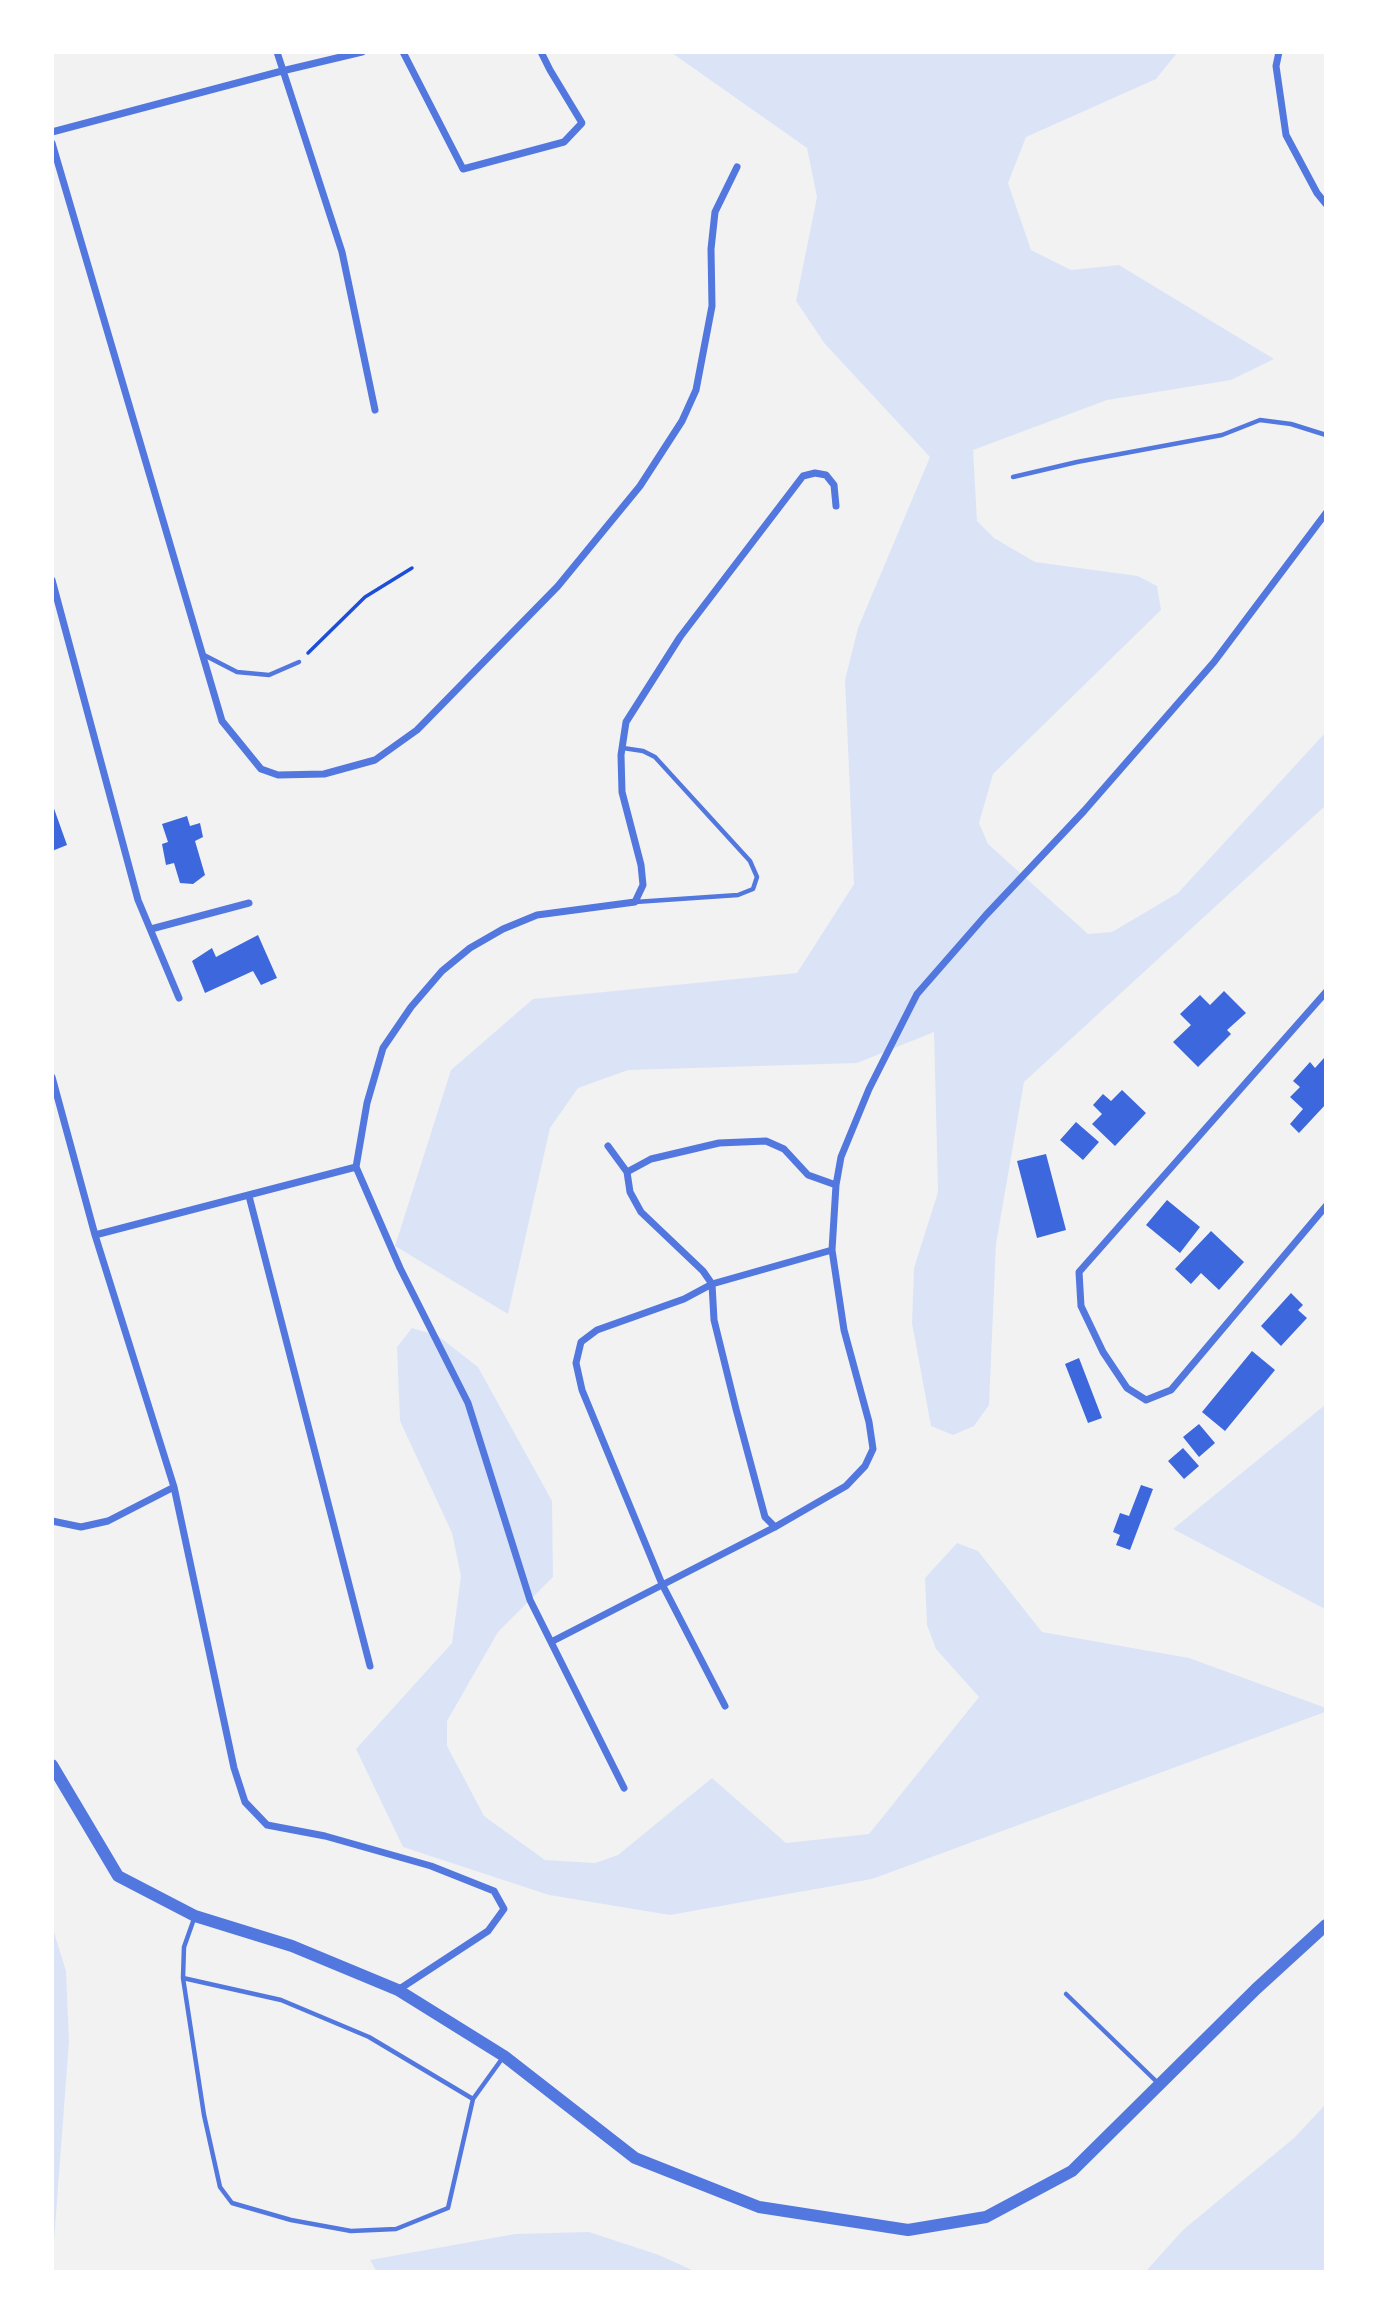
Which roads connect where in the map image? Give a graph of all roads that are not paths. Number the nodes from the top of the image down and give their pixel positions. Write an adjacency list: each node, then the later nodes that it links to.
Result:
1 (277, 52): 6 (street)
2 (362, 52): 6 (street)
3 (403, 52): 4 (street)
4 (541, 52)
5 (1279, 52): 10 (street)
6 (282, 71): 7 (street); 11 (street)
7 (52, 132)
8 (52, 143): 17 (street)
9 (737, 167): 17 (street)
10 (1325, 204)
11 (374, 410)
12 (1325, 435): 13 (lane)
13 (1013, 477)
14 (836, 506): 19 (street)
15 (1325, 513): 30 (street)
16 (52, 580): 22 (street)
17 (203, 655): 18 (lane)
18 (299, 662)
19 (622, 748): 20 (street); 20 (lane)
20 (635, 902): 28 (street)
21 (249, 903): 22 (street)
22 (151, 929): 24 (street)
23 (1325, 992): 32 (street)
24 (179, 998)
25 (52, 1077): 26 (street)
26 (56, 1107): 33 (street)
27 (608, 1146): 29 (street)
28 (356, 1167): 31 (street); 40 (street)
29 (627, 1172): 30 (street); 35 (street)
30 (836, 1185): 34 (street)
31 (249, 1196): 33 (street); 41 (street)
32 (1325, 1206)
33 (95, 1235): 36 (street)
34 (832, 1250): 35 (street); 38 (street)
35 (712, 1284): 38 (street); 39 (street)
36 (174, 1487): 37 (street); 48 (street)
37 (52, 1521)
38 (775, 1527): 39 (street)
39 (662, 1584): 40 (street); 42 (street)
40 (551, 1642): 44 (street)
41 (370, 1666)
42 (725, 1706)
43 (52, 1765): 45 (street)
44 (624, 1788)
45 (195, 1916): 47 (lane); 48 (street)
46 (1325, 1925): 51 (street)
47 (183, 1978): 52 (lane); 52 (lane)
48 (398, 1990): 50 (street)
49 (1066, 1994): 51 (lane)
50 (504, 2056): 51 (street); 52 (lane)
51 (1159, 2084)
52 (473, 2099)

